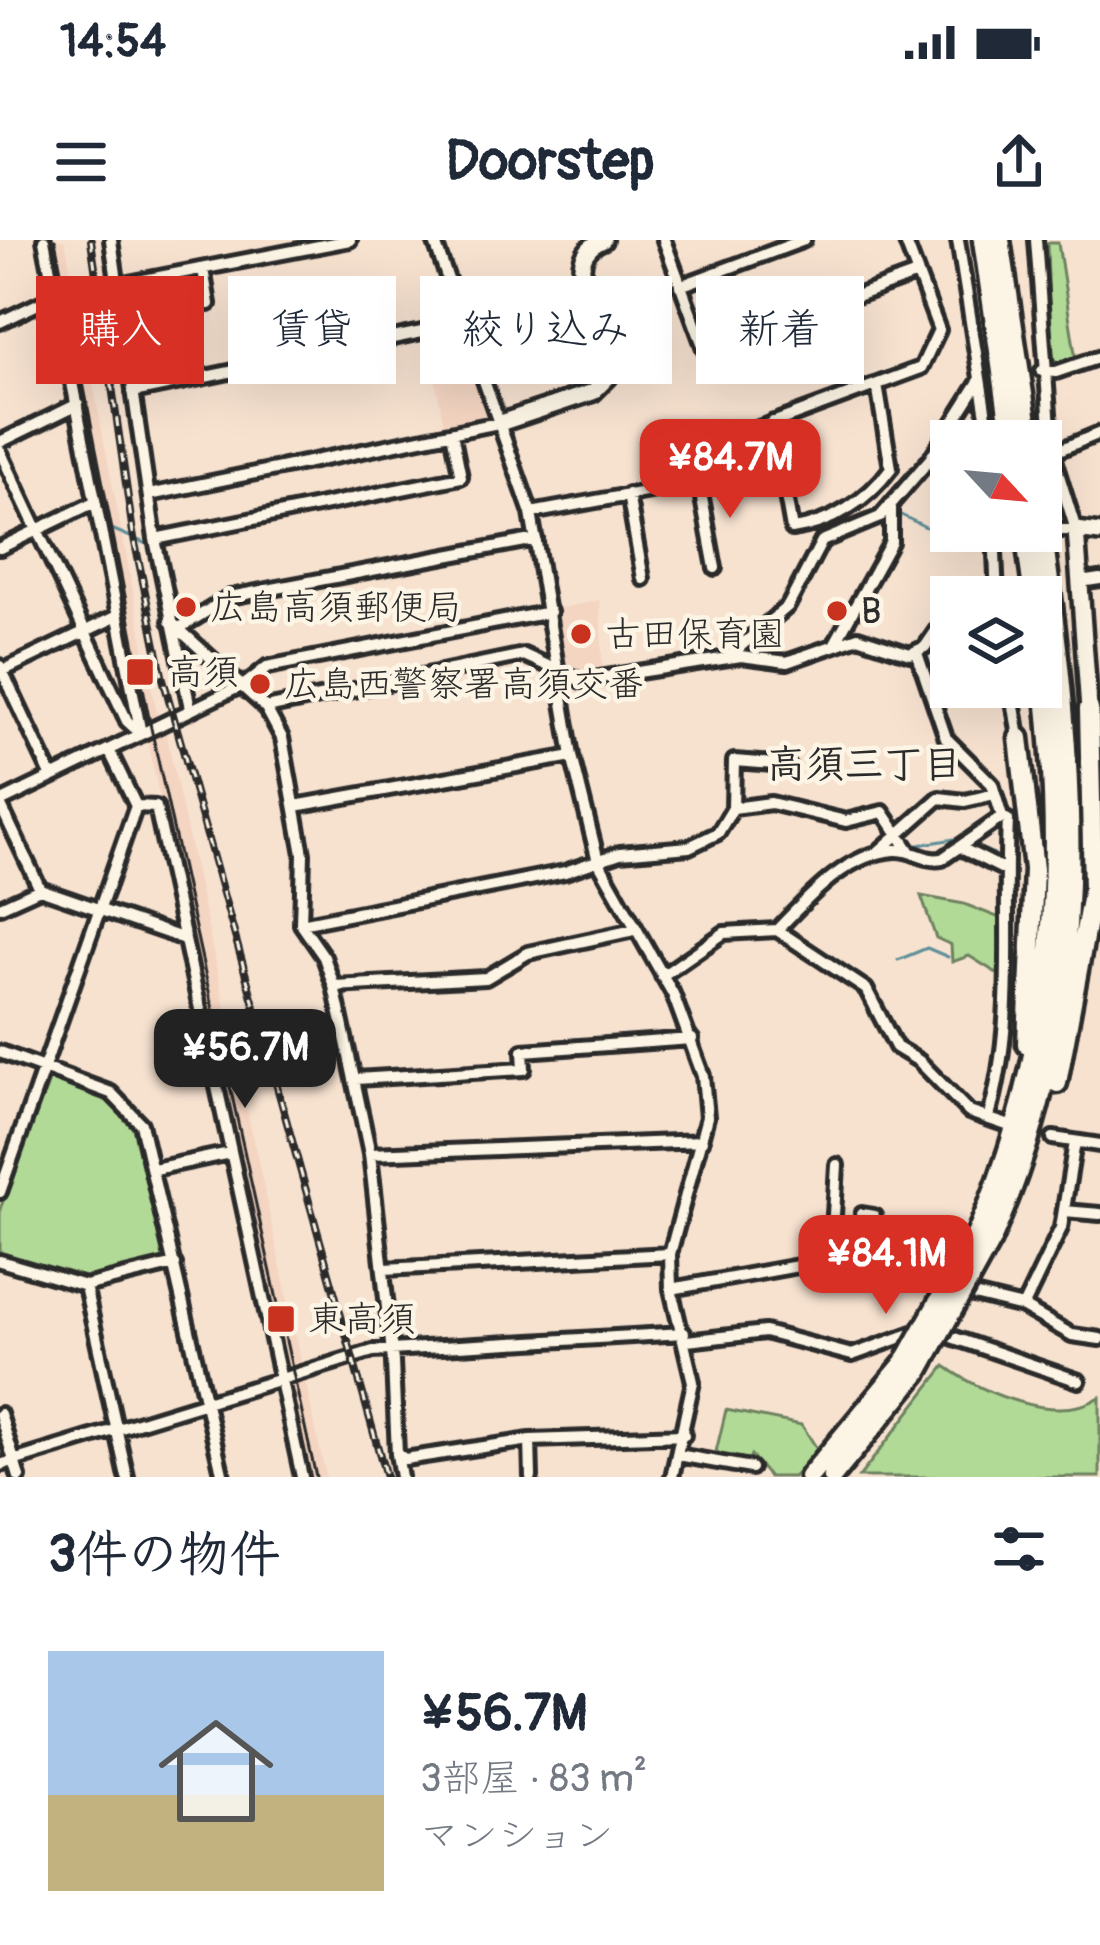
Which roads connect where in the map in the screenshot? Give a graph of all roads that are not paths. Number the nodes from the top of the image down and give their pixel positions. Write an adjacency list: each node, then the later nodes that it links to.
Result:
1 (44, 240): 15 (street)
2 (111, 240): 16 (street)
3 (350, 240): 13 (street)
4 (434, 240): 18 (street)
5 (603, 240): 39 (street)
6 (664, 240): 19 (street)
7 (805, 240): 19 (street)
8 (905, 240): 14 (street)
9 (958, 240): 28 (street)
10 (983, 240): 36 (highway)
11 (1000, 240): 37 (highway)
12 (1036, 240): 24 (street)
13 (203, 269): 17 (street); 20 (street)
14 (917, 274): 19 (street); 32 (street)
15 (51, 276)
16 (117, 276)
17 (166, 276)
18 (448, 276)
19 (680, 286)
20 (209, 304)
21 (36, 305): 22 (street)
22 (0, 322)
23 (420, 331): 33 (street)
24 (1041, 349): 25 (street); 27 (street)
25 (1025, 351)
26 (1100, 357): 27 (street)
27 (1042, 371): 38 (street)
28 (978, 382): 35 (street); 51 (street)
29 (74, 384): 34 (street)
30 (132, 384): 33 (street)
31 (489, 384): 39 (street)
32 (877, 385): 40 (street); 40 (street)
33 (133, 392): 49 (street)
34 (78, 404): 43 (street); 50 (street)
35 (986, 420)
36 (1009, 420)
37 (1027, 420)
38 (1048, 420)
39 (503, 422): 42 (street); 52 (street)
40 (773, 422): 46 (street)
41 (1100, 433): 44 (street)
42 (452, 434): 49 (street); 57 (street)
43 (0, 442)
44 (1062, 449)
45 (0, 452): 55 (street)
46 (699, 482): 48 (street); 61 (street)
47 (1062, 485): 54 (street)
48 (628, 494): 52 (street); 62 (street)
49 (149, 495): 57 (street)
50 (94, 502): 55 (street); 66 (street)
51 (892, 504): 70 (street); 72 (street)
52 (531, 512): 58 (street)
53 (1062, 528): 54 (street)
54 (1076, 530): 56 (street); 64 (street)
55 (37, 531): 59 (street); 68 (street)
56 (1100, 533)
57 (155, 539): 67 (street)
58 (536, 539): 65 (street); 67 (street)
59 (0, 548)
60 (1050, 552): 113 (highway)
61 (716, 568)
62 (643, 579)
63 (1100, 579): 64 (street)
64 (1080, 582): 80 (street)
65 (550, 612): 74 (street); 75 (street)
66 (115, 617): 68 (street); 81 (street)
67 (175, 624): 75 (street); 77 (street)
68 (86, 632): 73 (street); 81 (street)
69 (930, 637): 71 (street)
70 (835, 645): 71 (street); 72 (street)
71 (917, 653): 87 (street)
72 (726, 658): 74 (street)
73 (1, 670): 86 (street)
74 (559, 672): 76 (street); 84 (street)
75 (241, 685): 76 (street); 77 (street)
76 (266, 707): 90 (street)
77 (190, 708): 81 (street)
78 (1014, 708): 82 (street)
79 (1046, 708): 113 (highway)
80 (1094, 718): 113 (highway)
81 (141, 734): 83 (street)
82 (1019, 738): 113 (highway)
83 (110, 750): 86 (street); 89 (street)
84 (572, 756): 90 (street); 97 (street)
85 (788, 765): 91 (street)
86 (52, 777): 88 (street)
87 (995, 794): 92 (street); 93 (street)
88 (0, 803): 99 (street)
89 (136, 806): 101 (street); 105 (street)
90 (295, 806): 102 (street)
91 (733, 808): 93 (street); 97 (street)
92 (1008, 820): 94 (street); 98 (street)
93 (900, 830): 95 (street); 96 (street)
94 (963, 849): 95 (street); 98 (street)
95 (910, 851): 96 (street)
96 (877, 854): 104 (street)
97 (598, 861): 102 (street); 103 (street)
98 (1005, 870): 112 (street)
99 (40, 889): 100 (street); 101 (street)
100 (0, 908)
101 (99, 908): 105 (street); 110 (street)
102 (301, 924): 107 (street)
103 (634, 930): 106 (street); 107 (street)
104 (777, 930): 106 (street); 112 (street)
105 (182, 938): 117 (street)
106 (662, 976): 108 (street)
107 (334, 986): 111 (street)
108 (692, 1039): 111 (street); 114 (street)
109 (0, 1052): 110 (street)
110 (43, 1068): 120 (street); 121 (street)
111 (356, 1079): 118 (street)
112 (988, 1119): 113 (street)
113 (1027, 1133): 115 (street); 137 (highway, bridge)
114 (702, 1141): 118 (street); 125 (street)
115 (1075, 1142): 116 (street); 122 (street)
116 (1100, 1145)
117 (230, 1153): 120 (street); 138 (street)
118 (370, 1154): 130 (street)
119 (837, 1166): 128 (street)
120 (154, 1169): 127 (street)
121 (0, 1192)
122 (1064, 1210): 124 (street); 133 (street)
123 (862, 1214): 129 (street)
124 (1100, 1214)
125 (670, 1254): 130 (street); 132 (street)
126 (0, 1261): 131 (street)
127 (176, 1264): 131 (street); 140 (street)
128 (831, 1264): 129 (street); 132 (street)
129 (867, 1265): 133 (street)
130 (384, 1269): 136 (street)
131 (85, 1286): 142 (street)
132 (671, 1288): 134 (street)
133 (1023, 1307): 135 (street)
134 (685, 1337): 136 (street); 139 (street); 143 (street)
135 (1100, 1339)
136 (392, 1352): 138 (street); 145 (street)
137 (911, 1367): 157 (highway); 158 (highway)
138 (280, 1378): 140 (street); 153 (street)
139 (1079, 1381)
140 (206, 1401): 142 (street); 152 (street)
141 (0, 1414): 147 (street)
142 (117, 1429): 147 (street); 151 (street)
143 (684, 1435): 144 (street); 146 (street)
144 (530, 1440): 145 (street); 155 (street)
145 (397, 1454): 154 (street)
146 (679, 1455): 149 (street); 156 (street)
147 (14, 1461): 148 (street); 150 (street)
148 (0, 1466)
149 (751, 1468)
150 (19, 1477)
151 (127, 1477)
152 (223, 1477)
153 (302, 1477)
154 (401, 1477)
155 (531, 1477)
156 (672, 1477)
157 (809, 1477)
158 (832, 1477)

